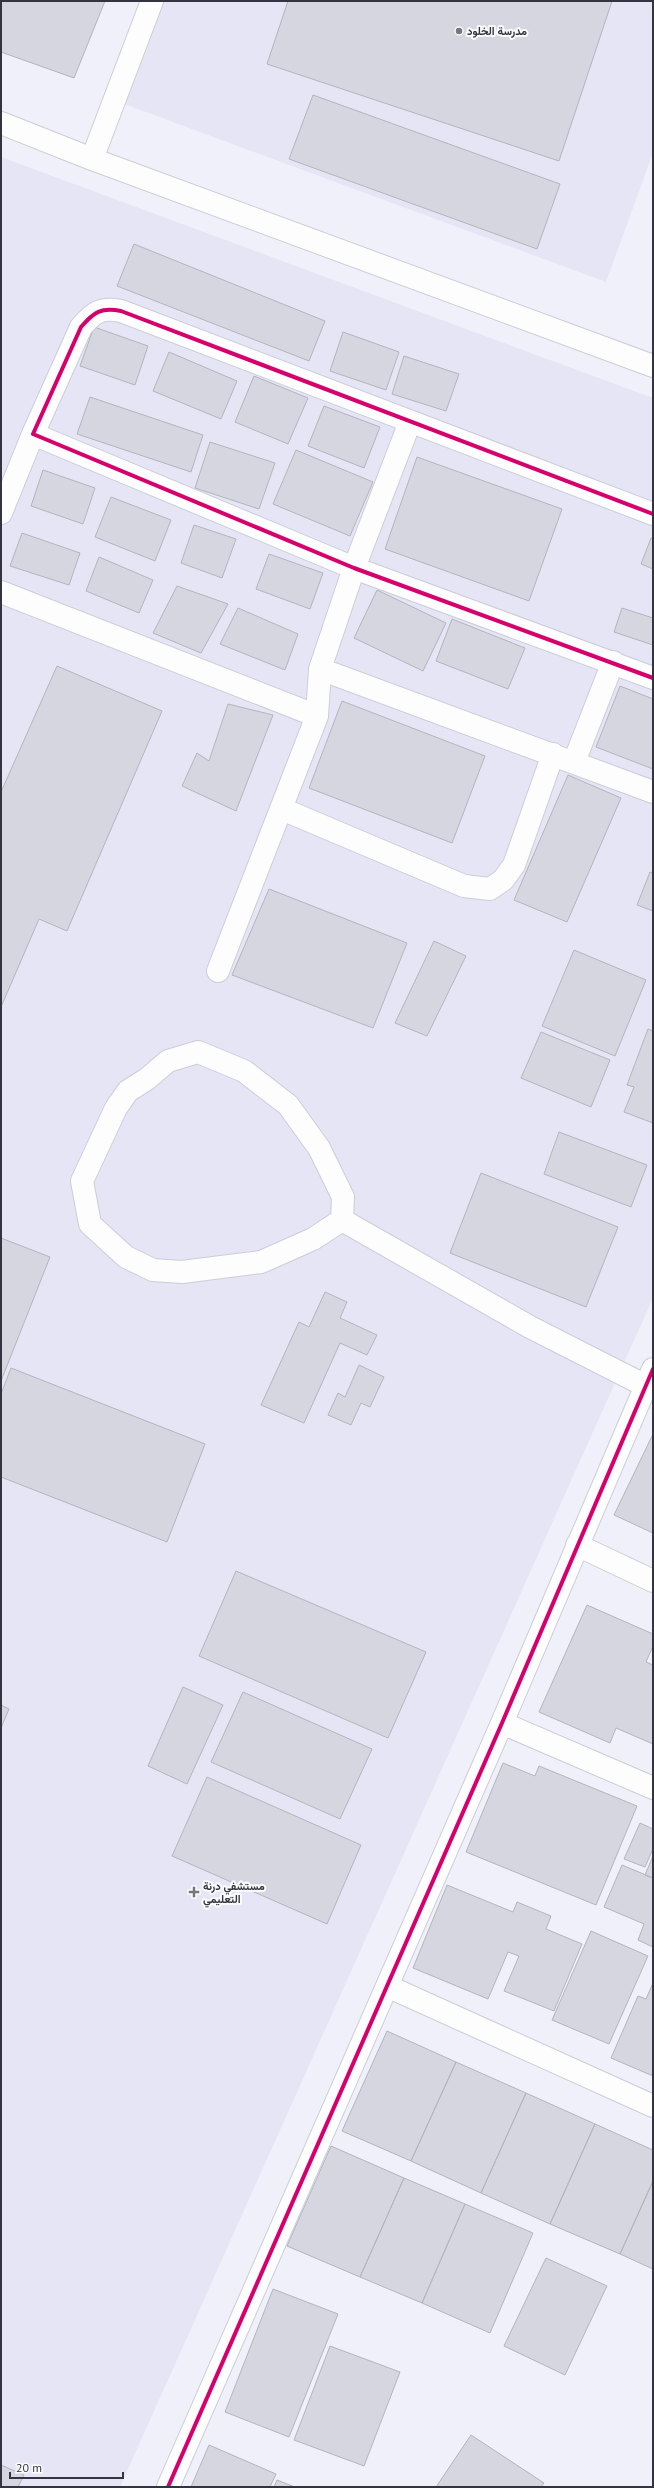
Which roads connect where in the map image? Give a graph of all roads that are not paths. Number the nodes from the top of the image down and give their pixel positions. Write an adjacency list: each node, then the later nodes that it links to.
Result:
1 (152, 1): 3 (street)
2 (1, 123): 3 (street)
3 (92, 159): 4 (street)
4 (653, 366)
5 (410, 422): 6 (street); 8 (street); 9 (street)
6 (33, 434): 7 (street); 9 (street)
7 (1, 513)
8 (653, 514)
9 (354, 568): 11 (street); 12 (street)
10 (1, 592): 14 (street)
11 (613, 662): 13 (street); 16 (street)
12 (320, 670): 14 (street); 15 (street)
13 (653, 678)
14 (318, 716): 18 (street)
15 (553, 754): 16 (street); 18 (street)
16 (574, 762): 17 (street)
17 (653, 792)
18 (282, 809): 19 (street)
19 (218, 971)
20 (342, 1220): 20 (street); 21 (street)
21 (649, 1377): 22 (street)
22 (577, 1545): 23 (street); 24 (street)
23 (653, 1581)
24 (502, 1723): 25 (street); 26 (street)
25 (653, 1788)
26 (387, 1986): 27 (street); 28 (street)
27 (653, 2106)
28 (168, 2487)

